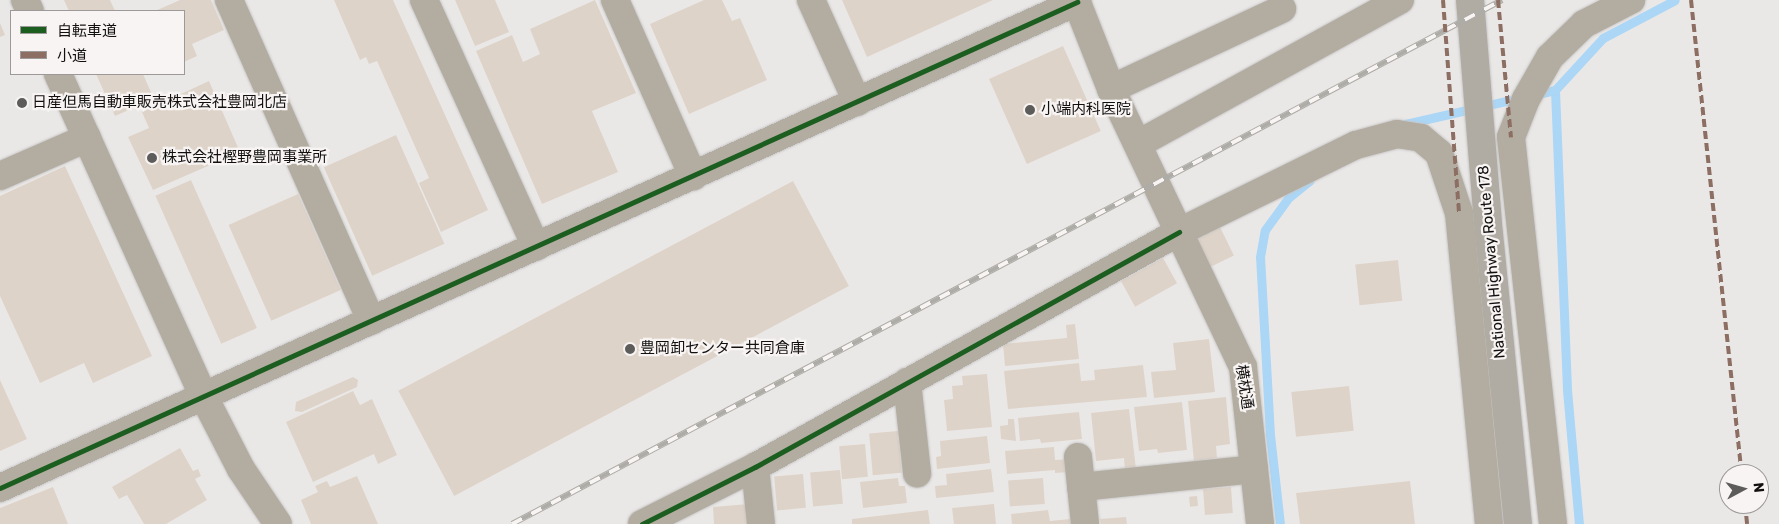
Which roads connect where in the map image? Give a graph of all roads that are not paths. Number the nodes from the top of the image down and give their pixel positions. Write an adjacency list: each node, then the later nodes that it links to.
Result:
1 (228, 0): 19 (street)
2 (424, 0): 18 (street)
3 (615, 0): 16 (street)
4 (811, 0): 12 (street)
5 (1400, 0): 14 (street)
6 (1470, 0): 34 (highway, National Highway Route 178)
7 (1631, 0): 35 (street)
8 (1077, 1): 11 (street, 横枕通); 12 (street)
9 (1282, 9): 11 (street)
10 (58, 75): 13 (street)
11 (1112, 89): 14 (street, 横枕通)
12 (857, 102): 16 (street)
13 (87, 138): 15 (street); 21 (street)
14 (1138, 144): 17 (street, 横枕通)
15 (0, 176)
16 (693, 176): 18 (street)
17 (1179, 232): 20 (street); 24 (street, 横枕通); 33 (street)
18 (536, 247): 19 (street)
19 (371, 321): 21 (street)
20 (907, 382): 23 (street); 25 (street)
21 (204, 397): 27 (street); 28 (street)
22 (1078, 457): 26 (street)
23 (755, 467): 29 (street); 30 (street)
24 (1254, 469): 26 (street); 32 (street, 横枕通)
25 (917, 473)
26 (1081, 487): 31 (street)
27 (0, 488)
28 (278, 524)
29 (642, 524)
30 (761, 524)
31 (1085, 524)
32 (1260, 524)
33 (1489, 524)
34 (1518, 524)
35 (1553, 524)

